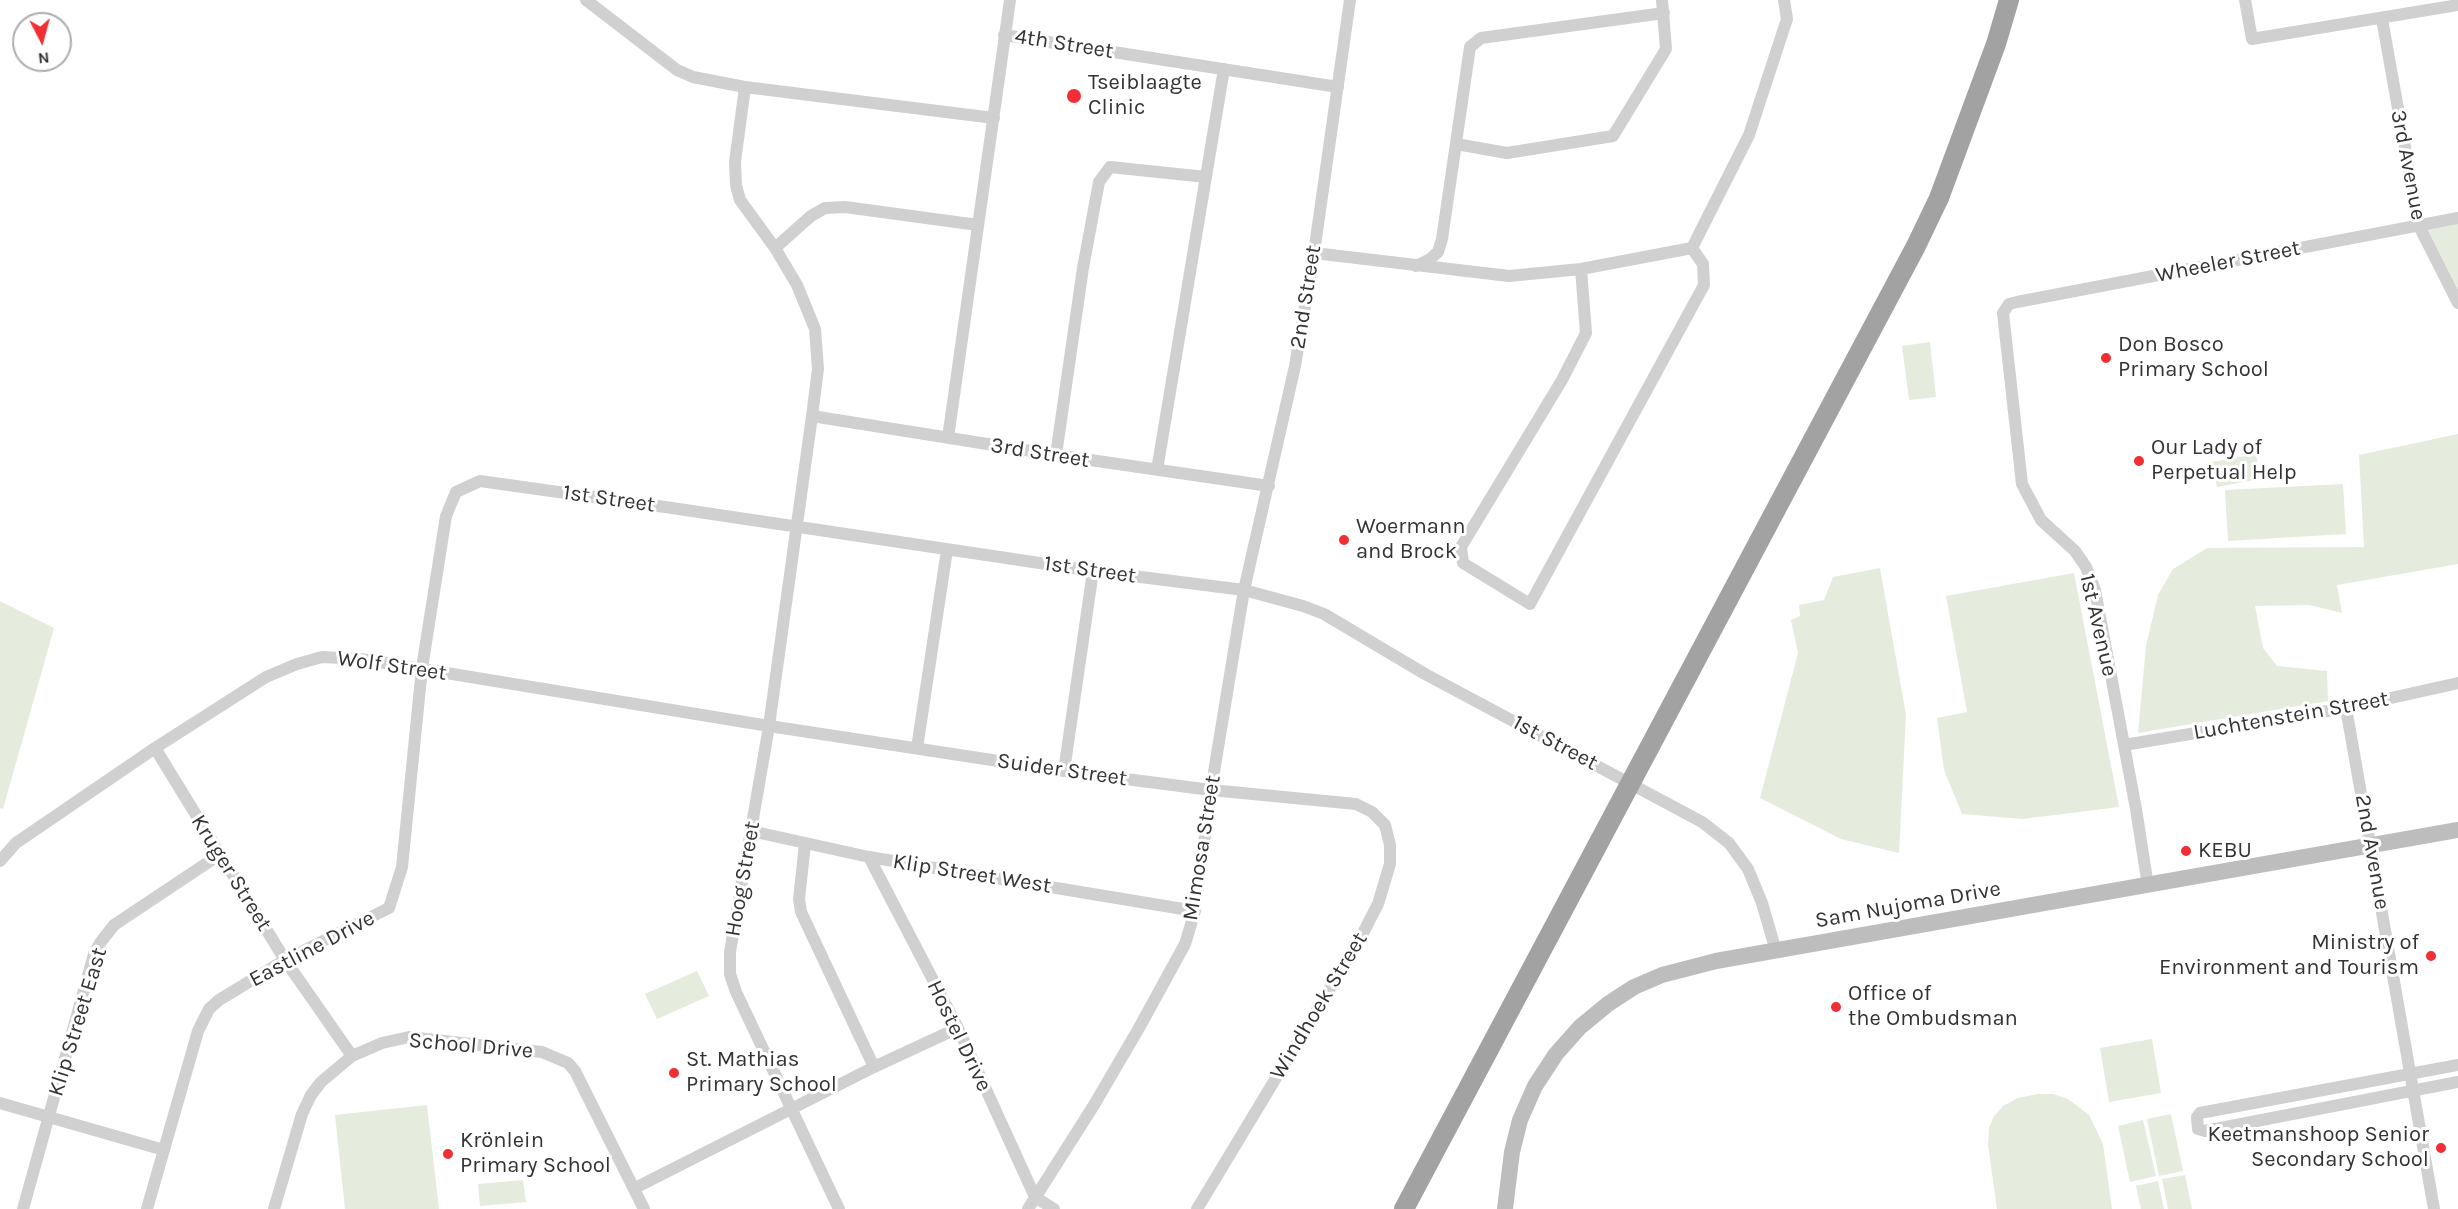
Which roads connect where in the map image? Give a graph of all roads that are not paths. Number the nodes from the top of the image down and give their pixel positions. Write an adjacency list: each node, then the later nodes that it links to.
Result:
1 (586, 0): 13 (street)
2 (1010, 0): 11 (street)
3 (1350, 0): 14 (street, 2nd Street)
4 (1662, 0): 9 (street)
5 (1784, 0): 22 (street)
6 (2009, 0): 79 (highway)
7 (2246, 0): 10 (street)
8 (2458, 5): 10 (street)
9 (1664, 13): 16 (street); 16 (street)
10 (2382, 19): 20 (street, 3rd Avenue)
11 (1004, 35): 12 (street, 4th Street); 15 (street)
12 (1224, 69): 14 (street, 4th Street); 17 (street)
13 (745, 87): 15 (street); 21 (street, Hoog Street)
14 (1338, 87): 23 (street, 2nd Street)
15 (994, 118): 19 (street)
16 (1456, 144): 24 (street)
17 (1206, 177): 30 (street); 31 (street)
18 (2458, 218): 20 (street, Wheeler Street)
19 (978, 225): 21 (street); 29 (street)
20 (2419, 226): 26 (street, 3rd Avenue); 27 (street, Wheeler Street)
21 (775, 248): 28 (street, Hoog Street)
22 (1692, 248): 25 (street); 25 (street)
23 (1314, 253): 24 (street); 32 (street, 2nd Street)
24 (1416, 266): 25 (street)
25 (1581, 269)
26 (2458, 303)
27 (2003, 313): 41 (street, 1st Avenue)
28 (812, 416): 29 (street, 3rd Street); 33 (street, Hoog Street)
29 (948, 438): 30 (street, 3rd Street)
30 (1056, 455): 31 (street, 3rd Street)
31 (1157, 470): 32 (street, 3rd Street)
32 (1269, 486): 36 (street, 2nd Street)
33 (797, 528): 34 (street, 1st Street); 37 (street, 1st Street); 40 (street, Hoog Street)
34 (947, 550): 35 (street, 1st Street); 43 (street)
35 (1093, 572): 36 (street, 1st Street); 44 (street)
36 (1244, 590): 45 (street, Mimosa Street); 56 (street, 1st Street)
37 (422, 668): 40 (street, Wolf Street); 42 (street, Wolf Street); 57 (street, Eastline Drive)
38 (2458, 683): 39 (street, Luchtenstein Street)
39 (2346, 708): 41 (street, Luchtenstein Street); 50 (street, 2nd Avenue)
40 (769, 726): 43 (street, Suider Street); 48 (street, Hoog Street)
41 (2124, 745): 54 (street, 1st Avenue)
42 (155, 748): 51 (street, Kruger Street); 53 (street, Wolf Street)
43 (918, 748): 44 (street, Suider Street)
44 (1064, 771): 45 (street, Suider Street)
45 (1211, 790): 46 (street, Suider Street); 55 (street, Mimosa Street)
46 (1356, 804): 78 (street, Windhoek Street)
47 (2458, 830): 50 (main road, Sam Nujoma Drive)
48 (751, 831): 49 (street, Klip Street West); 66 (street, Hoog Street)
49 (805, 844): 52 (street, Klip Street West); 61 (street)
50 (2371, 846): 54 (main road, Sam Nujoma Drive); 62 (street, 2nd Avenue)
51 (219, 855): 57 (street, Kruger Street); 67 (street, Klip Street East)
52 (869, 857): 55 (street, Klip Street West); 58 (street, Hostel Drive)
53 (0, 861)
54 (2148, 886): 56 (main road, Sam Nujoma Drive)
55 (1195, 911): 70 (street, Mimosa Street)
56 (1776, 951): 80 (main road, Sam Nujoma Drive)
57 (285, 960): 59 (street, Kruger Street); 68 (street, Eastline Drive)
58 (958, 1028): 61 (street); 70 (street, Hostel Drive)
59 (352, 1056): 69 (street, School Drive); 73 (street, School Drive)
60 (2458, 1065): 62 (street)
61 (874, 1067): 66 (street)
62 (2410, 1073): 64 (street, 2nd Avenue); 64 (street)
63 (2458, 1082): 64 (street)
64 (2414, 1090): 81 (street, 2nd Avenue)
65 (0, 1103): 67 (street)
66 (791, 1109): 69 (street); 75 (street, Hoog Street)
67 (49, 1117): 68 (street); 71 (street, Klip Street East)
68 (164, 1150): 72 (street, Eastline Drive)
69 (635, 1188): 74 (street, School Drive)
70 (1035, 1197): 76 (street, Mimosa Street); 77 (street)
71 (22, 1209)
72 (147, 1209)
73 (274, 1209)
74 (644, 1209)
75 (839, 1209)
76 (1028, 1209)
77 (1054, 1209)
78 (1197, 1209)
79 (1404, 1209)
80 (1505, 1209)
81 (2434, 1209)

